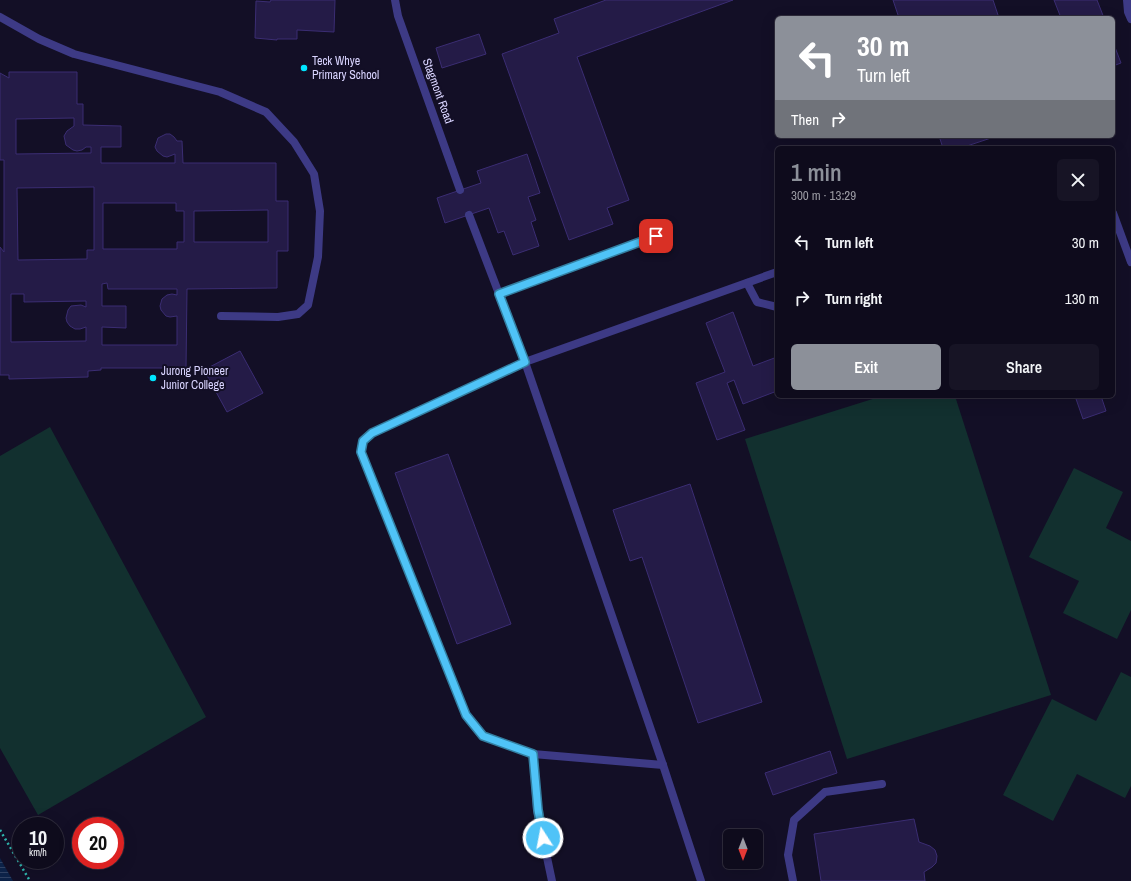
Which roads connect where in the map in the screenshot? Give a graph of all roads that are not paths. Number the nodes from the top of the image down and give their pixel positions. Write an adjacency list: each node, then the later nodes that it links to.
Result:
1 (395, 0): 5 (lane, Stagmont Road)
2 (1127, 0): 4 (lane)
3 (0, 17): 14 (lane)
4 (1131, 19)
5 (460, 190)
6 (468, 215): 12 (lane)
7 (1115, 218): 9 (lane)
8 (656, 236): 12 (lane)
9 (1131, 262)
10 (775, 273): 11 (lane)
11 (747, 283): 13 (lane); 15 (lane)
12 (499, 294): 15 (lane)
13 (775, 306)
14 (221, 316)
15 (525, 362): 16 (lane); 17 (lane)
16 (533, 754): 17 (lane); 19 (lane)
17 (663, 765): 20 (lane)
18 (882, 784): 21 (lane)
19 (552, 881)
20 (701, 881)
21 (793, 881)

